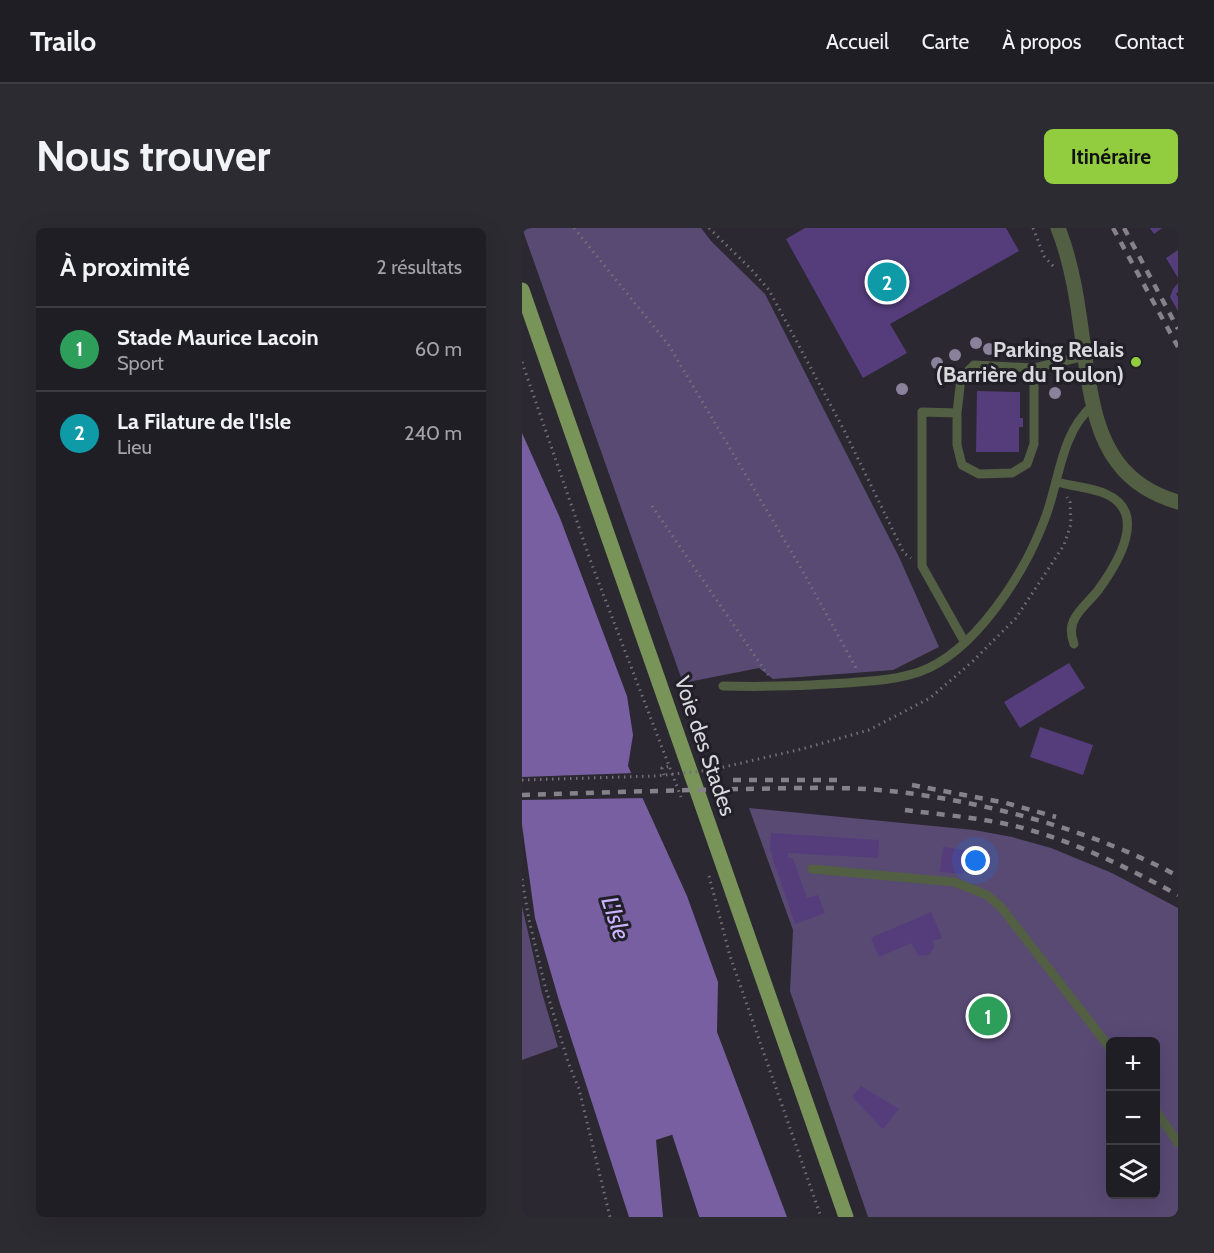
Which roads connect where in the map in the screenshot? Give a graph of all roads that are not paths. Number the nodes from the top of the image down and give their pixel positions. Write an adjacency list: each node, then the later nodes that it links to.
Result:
1 (1058, 228): 3 (street)
2 (522, 290): 16 (main road, Voie des Stades)
3 (1085, 356): 4 (lane); 5 (street)
4 (1034, 368): 6 (lane); 6 (lane)
5 (1093, 405): 7 (lane); 8 (street)
6 (957, 413): 9 (lane)
7 (1057, 482): 9 (lane); 10 (lane)
8 (1178, 502)
9 (964, 641): 11 (lane)
10 (1074, 644)
11 (723, 686)
12 (812, 869): 13 (lane)
13 (1106, 1043)
14 (1160, 1118): 15 (lane)
15 (1178, 1143)
16 (846, 1217)

